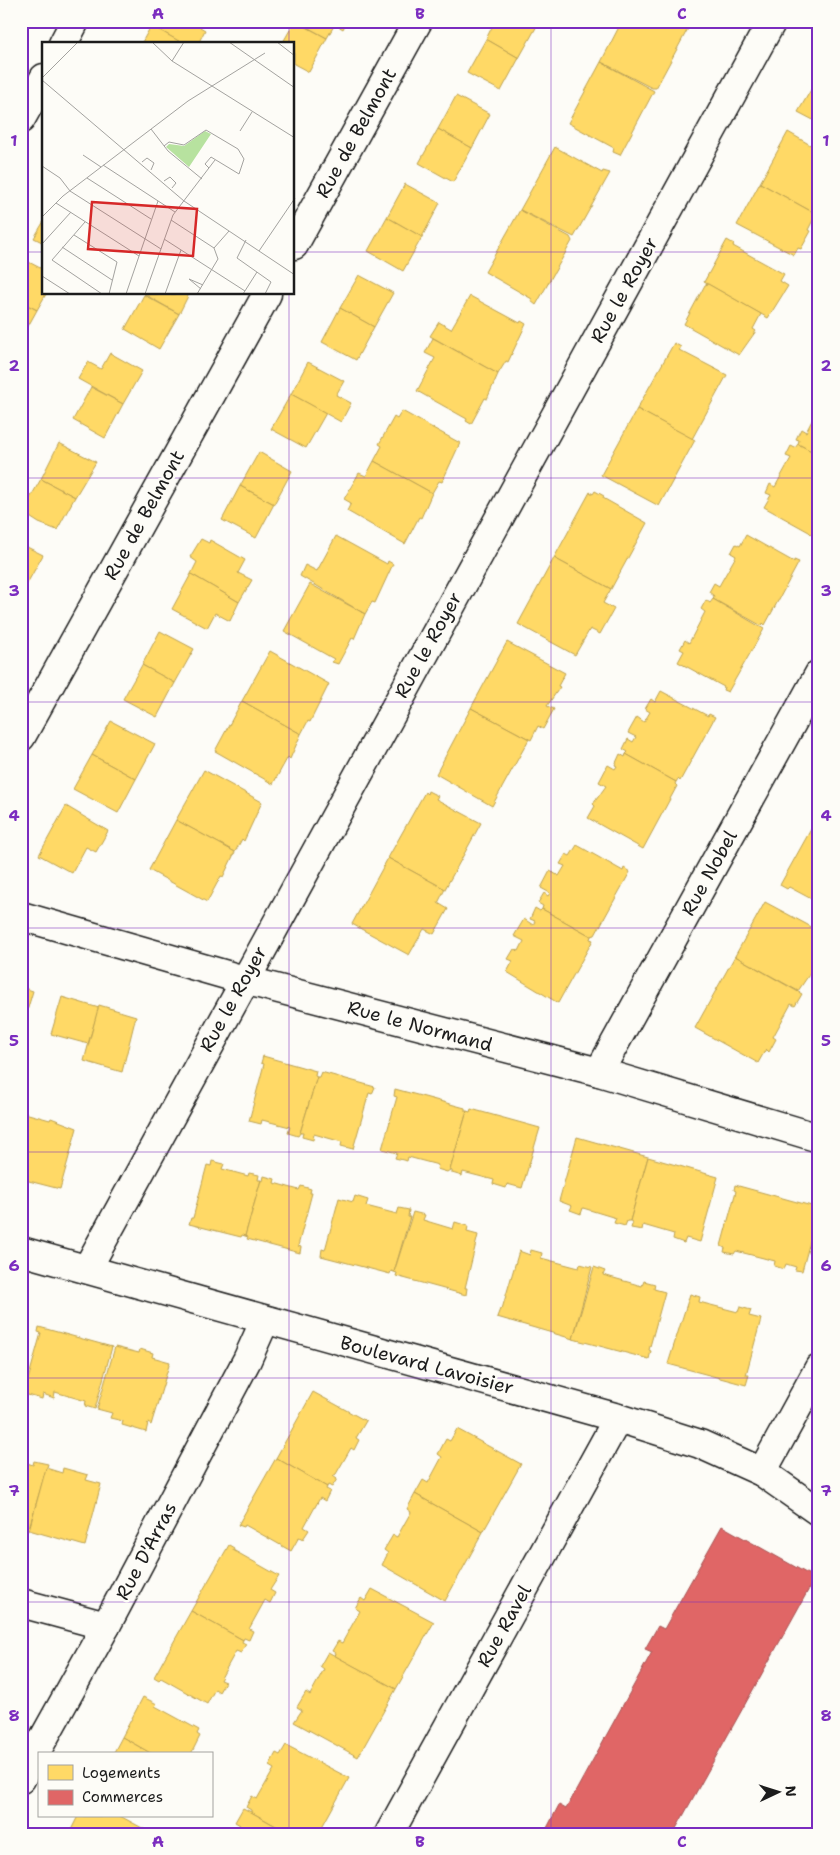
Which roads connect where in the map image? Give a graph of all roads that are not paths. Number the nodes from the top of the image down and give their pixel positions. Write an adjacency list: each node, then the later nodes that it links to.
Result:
1 (75, 21): 4 (street)
2 (418, 21): 7 (street, Rue de Belmont)
3 (772, 21): 12 (street, Rue le Royer)
4 (64, 42)
5 (42, 82): 6 (street)
6 (21, 119)
7 (295, 243)
8 (266, 295): 10 (street, Rue de Belmont)
9 (819, 674): 13 (street, Rue Nobel)
10 (21, 737)
11 (21, 916): 12 (street, Rue le Normand)
12 (244, 980): 13 (street, Rue le Normand); 16 (street, Rue le Royer)
13 (600, 1072): 14 (street, Rue le Normand)
14 (819, 1138)
15 (21, 1251): 16 (street, Boulevard Lavoisier)
16 (86, 1269): 17 (street, Boulevard Lavoisier)
17 (265, 1320): 19 (street, Boulevard Lavoisier); 23 (street, Rue D'Arras)
18 (819, 1368): 20 (street)
19 (618, 1418): 20 (street, Boulevard Lavoisier); 25 (street, Rue Ravel)
20 (762, 1472): 21 (street, Boulevard Lavoisier)
21 (819, 1512)
22 (21, 1603): 23 (street)
23 (106, 1626): 24 (street, Rue D'Arras)
24 (21, 1779)
25 (389, 1834)

